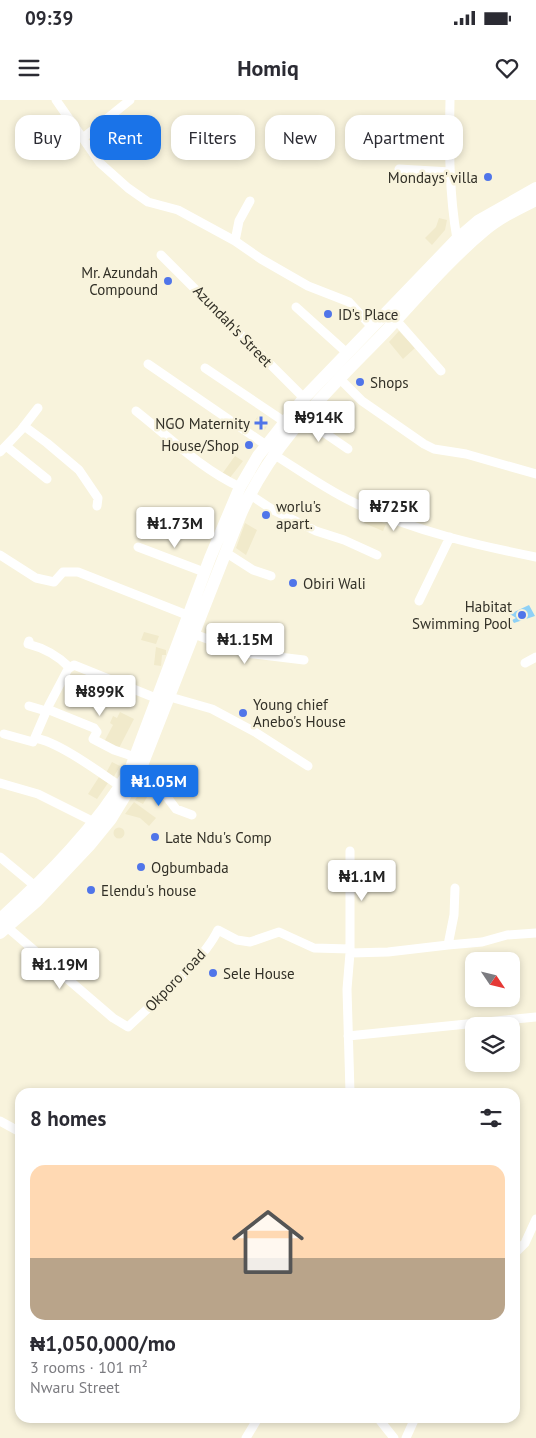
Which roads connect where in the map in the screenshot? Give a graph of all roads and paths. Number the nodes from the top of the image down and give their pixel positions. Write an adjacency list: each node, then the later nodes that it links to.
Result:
1 (56, 100): 4 (street)
2 (130, 100): 4 (street)
3 (450, 100): 6 (street)
4 (83, 138): 12 (street)
5 (399, 169): 6 (street)
6 (450, 172): 11 (street)
7 (536, 188): 11 (main road)
8 (536, 200): 10 (street); 15 (main road)
9 (250, 201): 12 (street)
10 (536, 206)
11 (457, 239): 16 (main road)
12 (235, 241): 16 (street)
13 (162, 255): 22 (street, Azundah's Street)
14 (296, 307): 17 (street)
15 (396, 320): 20 (street); 21 (main road)
16 (371, 326): 17 (main road)
17 (347, 353): 22 (main road)
18 (148, 364): 29 (street)
19 (205, 368): 26 (street)
20 (441, 371)
21 (338, 378): 25 (main road); 31 (street)
22 (304, 398): 26 (main road)
23 (38, 408): 27 (street)
24 (136, 411): 33 (street)
25 (303, 418): 29 (main road); 30 (street)
26 (285, 422): 29 (main road)
27 (24, 426): 28 (street); 34 (street)
28 (3, 449): 32 (street)
29 (270, 449): 33 (main road); 35 (street)
30 (348, 449)
31 (536, 474)
32 (47, 479)
33 (245, 491): 37 (main road); 38 (street); 41 (main road)
34 (97, 506)
35 (450, 537): 40 (street); 43 (street)
36 (138, 547): 41 (street)
37 (225, 552): 42 (street); 45 (main road)
38 (377, 555)
39 (0, 556): 44 (street)
40 (536, 557)
41 (204, 572): 44 (main road)
42 (271, 576)
43 (420, 602)
44 (187, 615): 51 (main road)
45 (194, 634): 48 (street); 51 (main road)
46 (29, 642): 50 (street)
47 (536, 657): 49 (street)
48 (304, 660)
49 (524, 663)
50 (70, 667): 51 (street); 53 (street)
51 (164, 698): 56 (main road); 57 (street); 58 (main road)
52 (29, 706): 53 (street)
53 (47, 710): 55 (street); 56 (street)
54 (4, 734): 55 (street)
55 (35, 738): 60 (street)
56 (135, 757): 60 (main road)
57 (308, 766)
58 (139, 774): 61 (street); 62 (main road)
59 (0, 782): 62 (street)
60 (120, 786): 62 (main road)
61 (192, 815)
62 (102, 818): 65 (main road); 67 (main road)
63 (350, 851): 70 (street)
64 (0, 857): 65 (street)
65 (35, 886): 67 (main road)
66 (455, 888): 69 (street)
67 (2, 926): 70 (street, Okporo road)
68 (536, 933): 69 (street)
69 (448, 945): 70 (street)
70 (350, 951): 72 (street)
71 (536, 1017): 72 (street)
72 (348, 1036): 73 (street)
73 (350, 1088)
74 (0, 1122): 75 (street)
75 (15, 1130)
76 (536, 1220): 77 (street)
77 (520, 1248)
78 (255, 1423): 81 (street)
79 (382, 1423): 82 (street)
80 (413, 1423): 83 (street)
81 (246, 1438)
82 (394, 1438)
83 (406, 1438)

